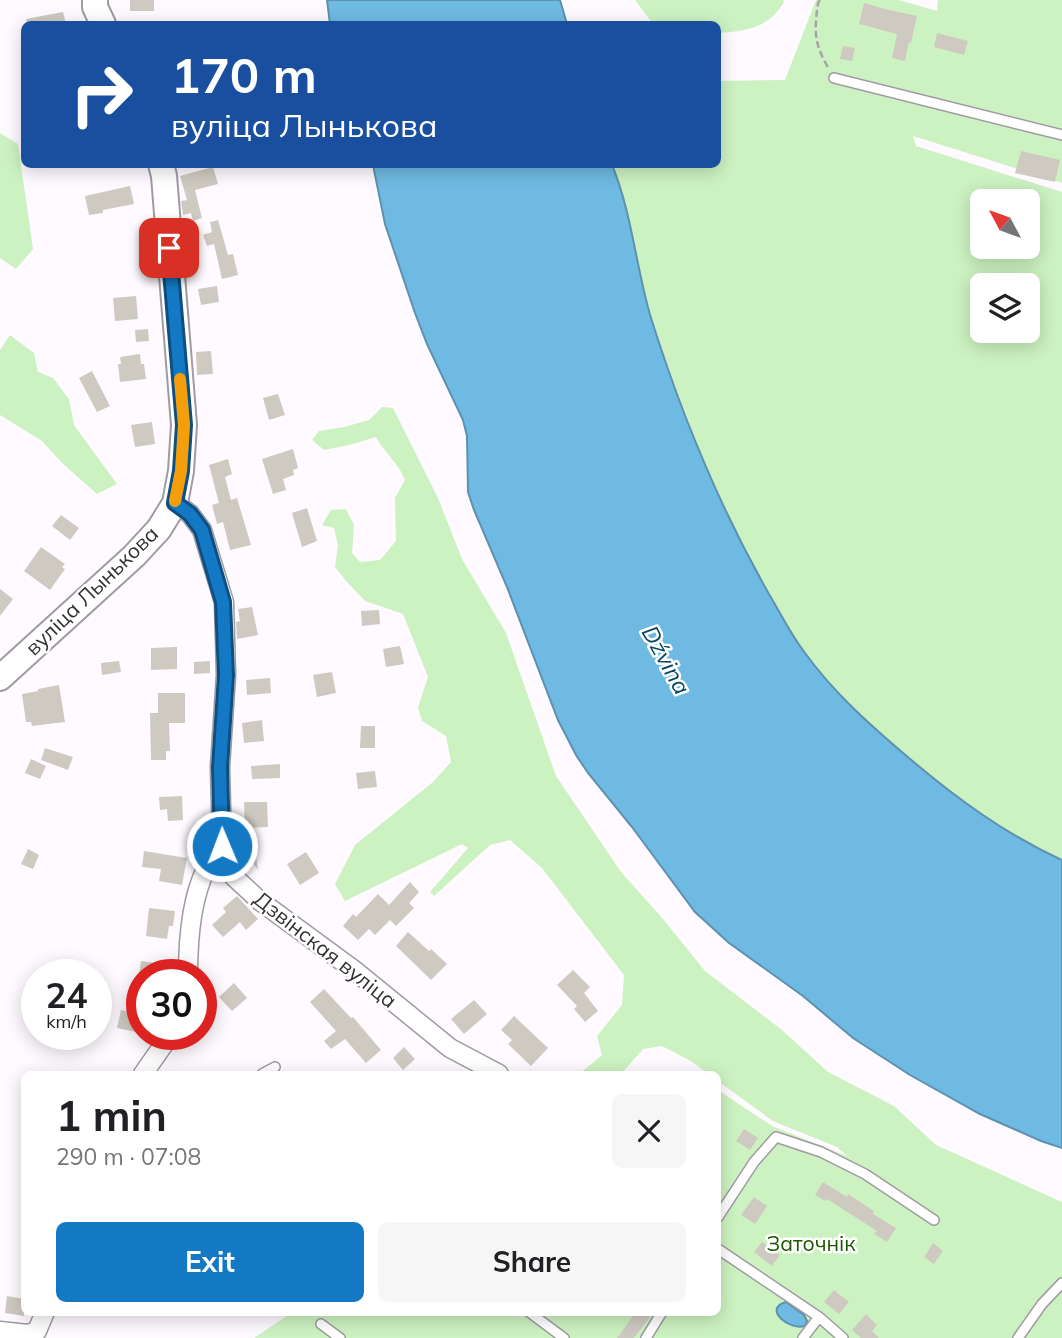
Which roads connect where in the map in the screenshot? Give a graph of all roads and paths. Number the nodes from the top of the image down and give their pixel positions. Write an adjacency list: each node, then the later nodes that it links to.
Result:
1 (95, 0): 3 (street)
2 (820, 0): 4 (path)
3 (102, 21)
4 (834, 78): 5 (lane)
5 (1062, 135)
6 (161, 168): 7 (street, вуліца Лынькова)
7 (175, 503): 8 (street, вуліца Лынькова); 9 (street, Дзвінская вуліца)
8 (0, 678)
9 (222, 846): 10 (street); 15 (street, Дзвінская вуліца)
10 (188, 959)
11 (160, 1050): 13 (street)
12 (275, 1067): 14 (lane)
13 (145, 1071)
14 (267, 1071)
15 (493, 1071)
16 (721, 1212): 17 (lane)
17 (934, 1220)
18 (721, 1251): 23 (lane)
19 (1062, 1283): 31 (lane)
20 (43, 1316): 25 (street)
21 (534, 1316): 27 (lane)
22 (660, 1316): 28 (lane)
23 (818, 1317): 29 (lane); 30 (lane)
24 (321, 1324): 26 (lane)
25 (0, 1331)
26 (340, 1338)
27 (564, 1338)
28 (646, 1338)
29 (803, 1338)
30 (843, 1338)
31 (1018, 1338)

